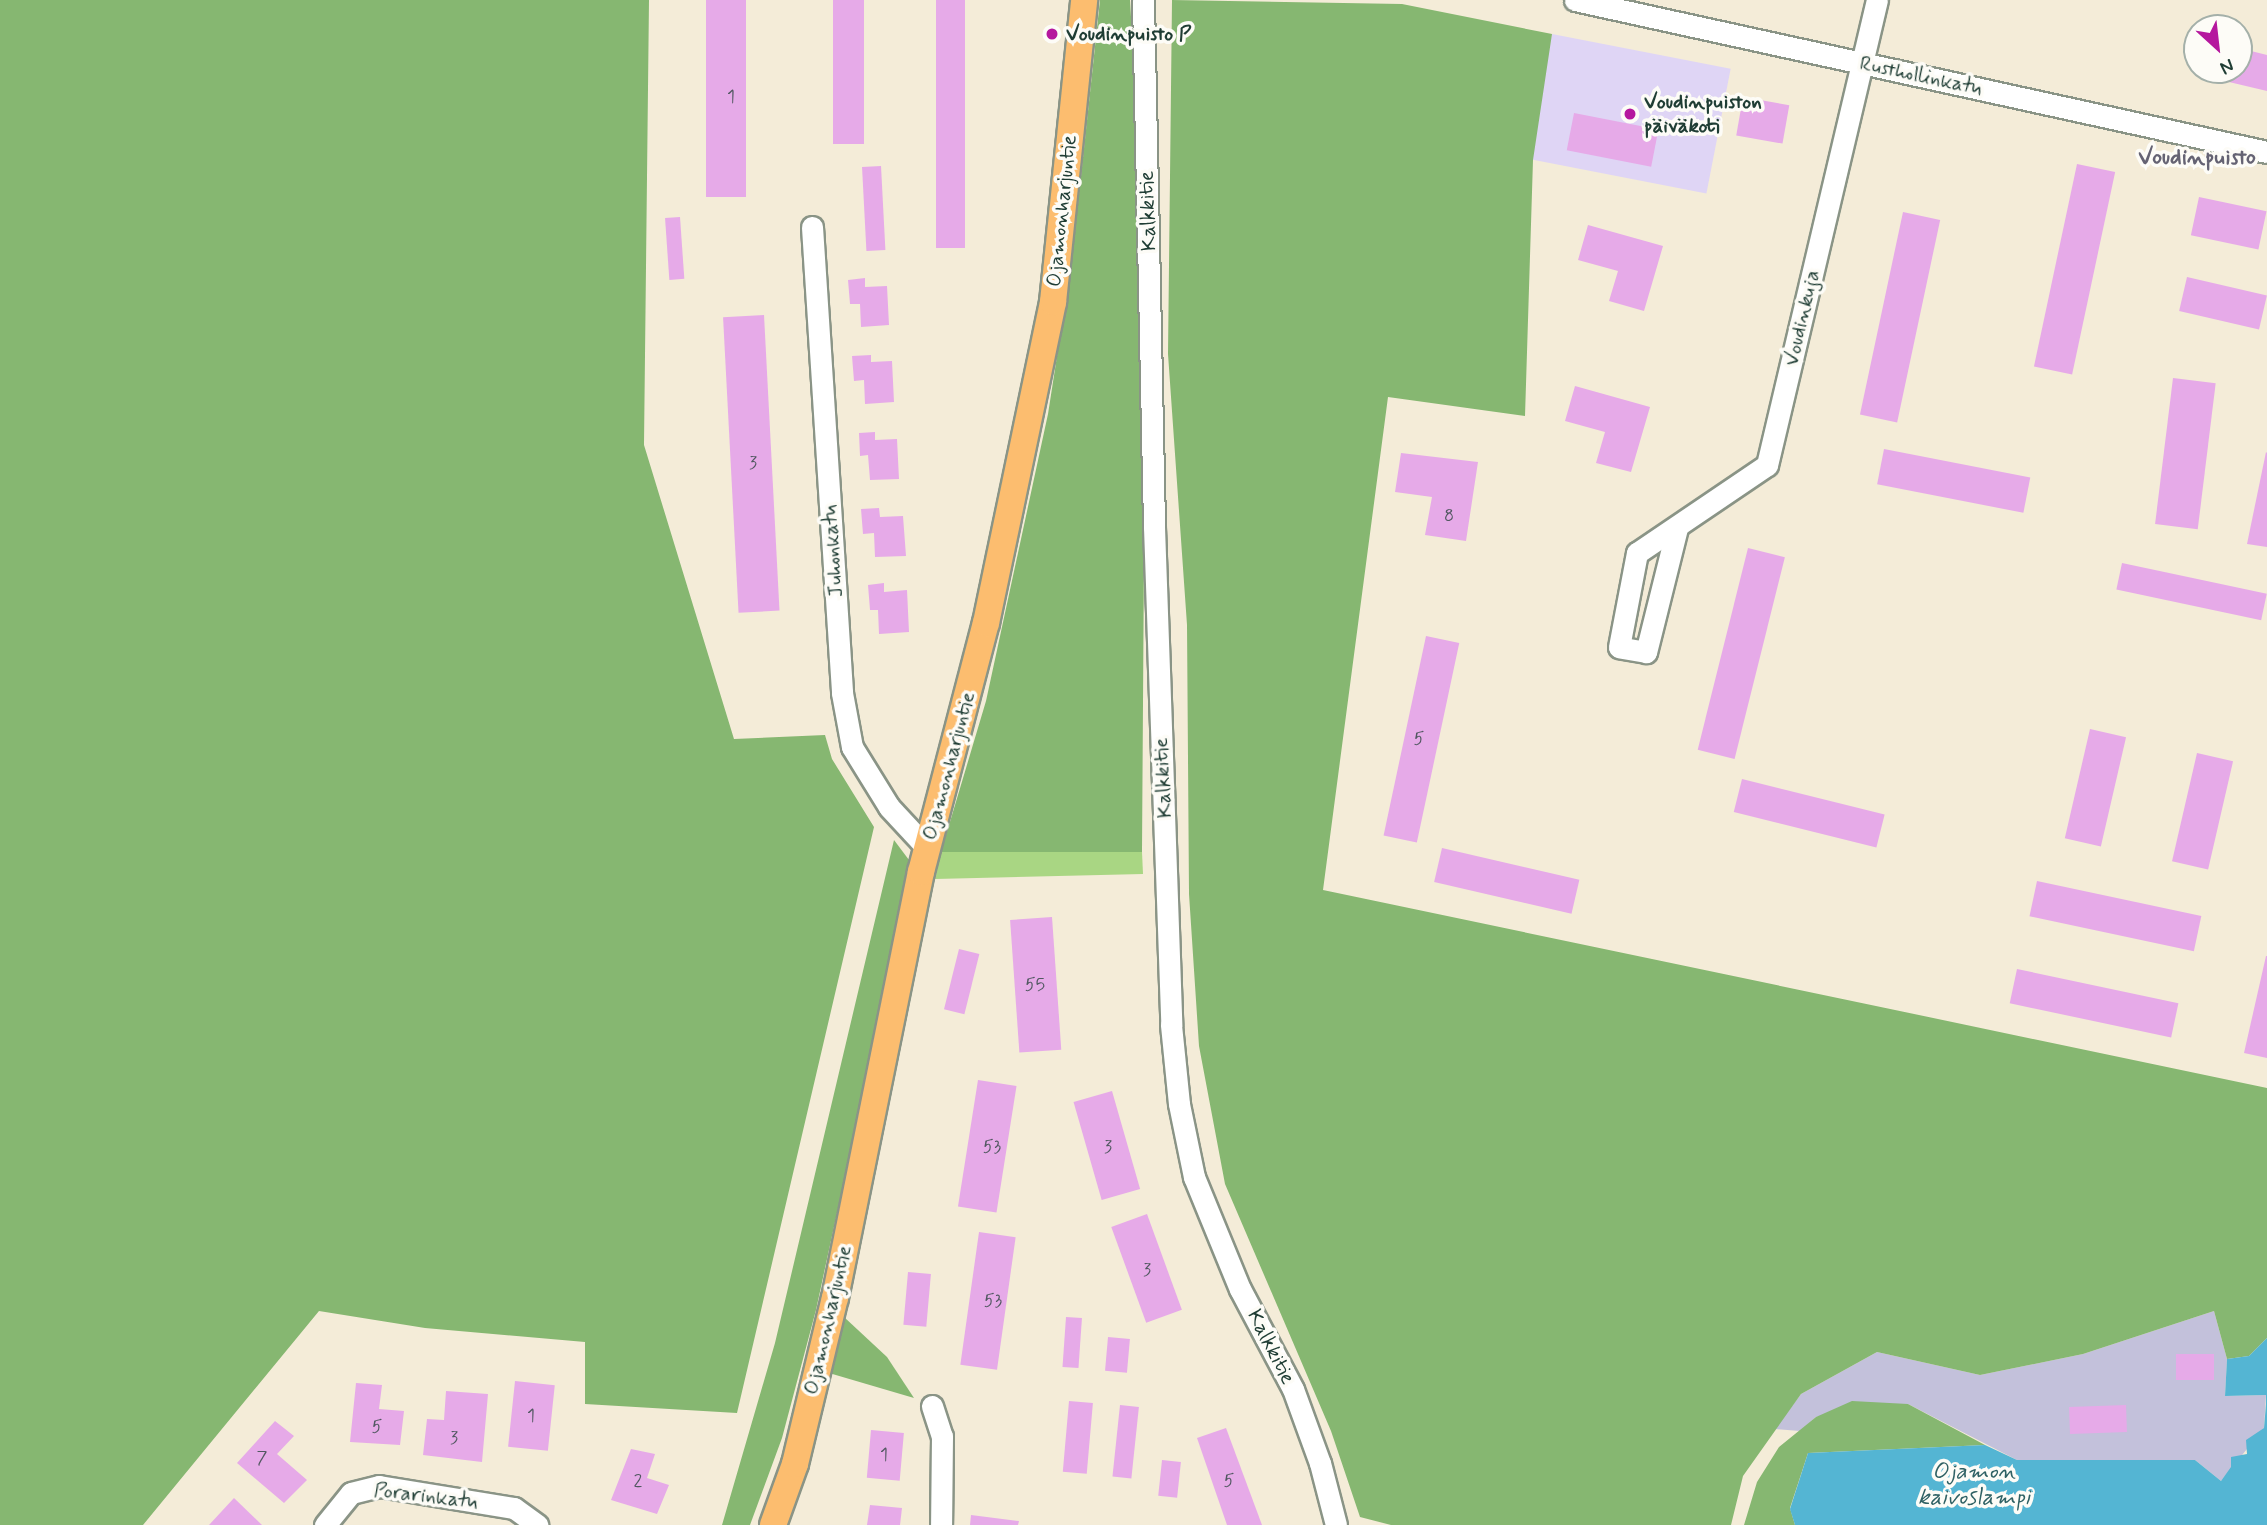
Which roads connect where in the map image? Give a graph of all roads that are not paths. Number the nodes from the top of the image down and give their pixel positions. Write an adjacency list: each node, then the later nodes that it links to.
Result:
1 (1084, 0): 9 (main road, Ojamonharjuntie)
2 (1143, 0): 15 (street, Kalkkitie)
3 (1575, 0): 5 (street, Rusthollinkatu)
4 (1877, 0): 5 (street, Voudinkuja)
5 (1864, 64): 6 (street, Rusthollinkatu); 8 (street, Voudinkuja)
6 (2267, 152)
7 (812, 227): 9 (street, Juhonkatu)
8 (1676, 528): 8 (street, Voudinkuja)
9 (928, 849): 13 (main road, Ojamonharjuntie)
10 (932, 1406): 14 (street)
11 (325, 1525): 12 (street, Porarinkatu)
12 (537, 1525)
13 (773, 1525)
14 (941, 1525)
15 (1336, 1525)

